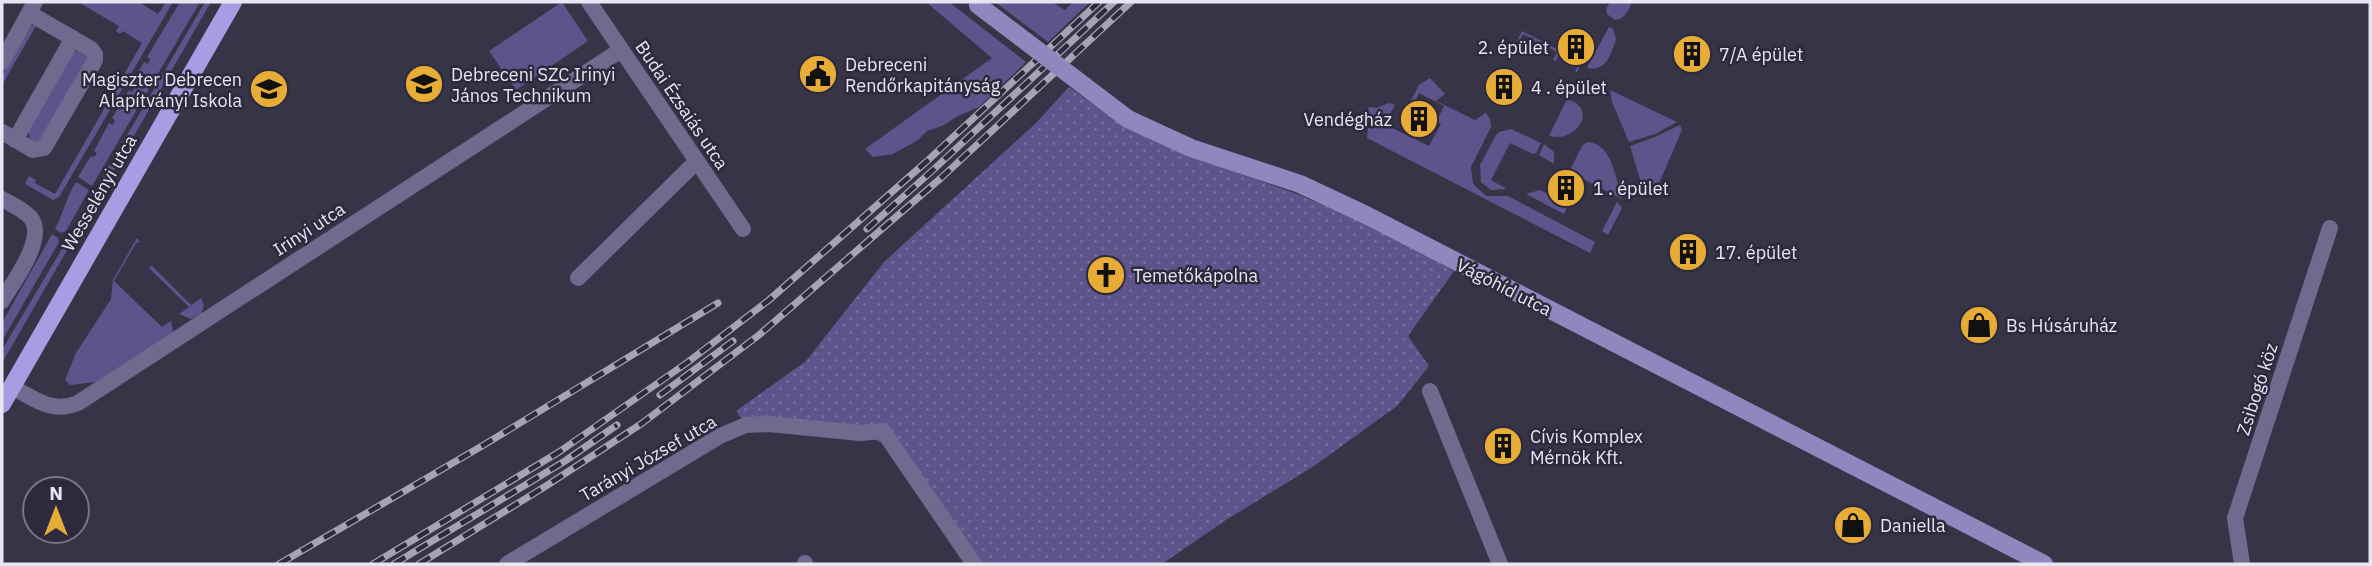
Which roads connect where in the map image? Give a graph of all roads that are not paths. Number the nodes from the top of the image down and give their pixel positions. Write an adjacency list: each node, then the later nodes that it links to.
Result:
1 (233, 2): 15 (main road, Wesselényi utca)
2 (589, 2): 6 (street, Budai Ézsaiás utca)
3 (976, 3): 22 (main road, Vágóhíd utca, bridge)
4 (32, 7): 5 (street); 7 (street)
5 (73, 38): 8 (street); 8 (street)
6 (621, 50): 9 (street, Budai Ézsaiás utca); 15 (street, Irinyi utca)
7 (2, 62)
8 (8, 136)
9 (697, 160): 12 (street, Budai Ézsaiás utca); 13 (street)
10 (2, 199): 14 (street)
11 (2330, 228): 23 (street, Zsibogó köz)
12 (743, 229)
13 (578, 278)
14 (2, 301)
15 (12, 387): 17 (main road, Wesselényi utca)
16 (1430, 391): 21 (street)
17 (2, 404)
18 (535, 557): 19 (street, Tarányi József utca); 20 (street, Tarányi József utca)
19 (511, 563)
20 (974, 564)
21 (1500, 564)
22 (2044, 564)
23 (2242, 564)

